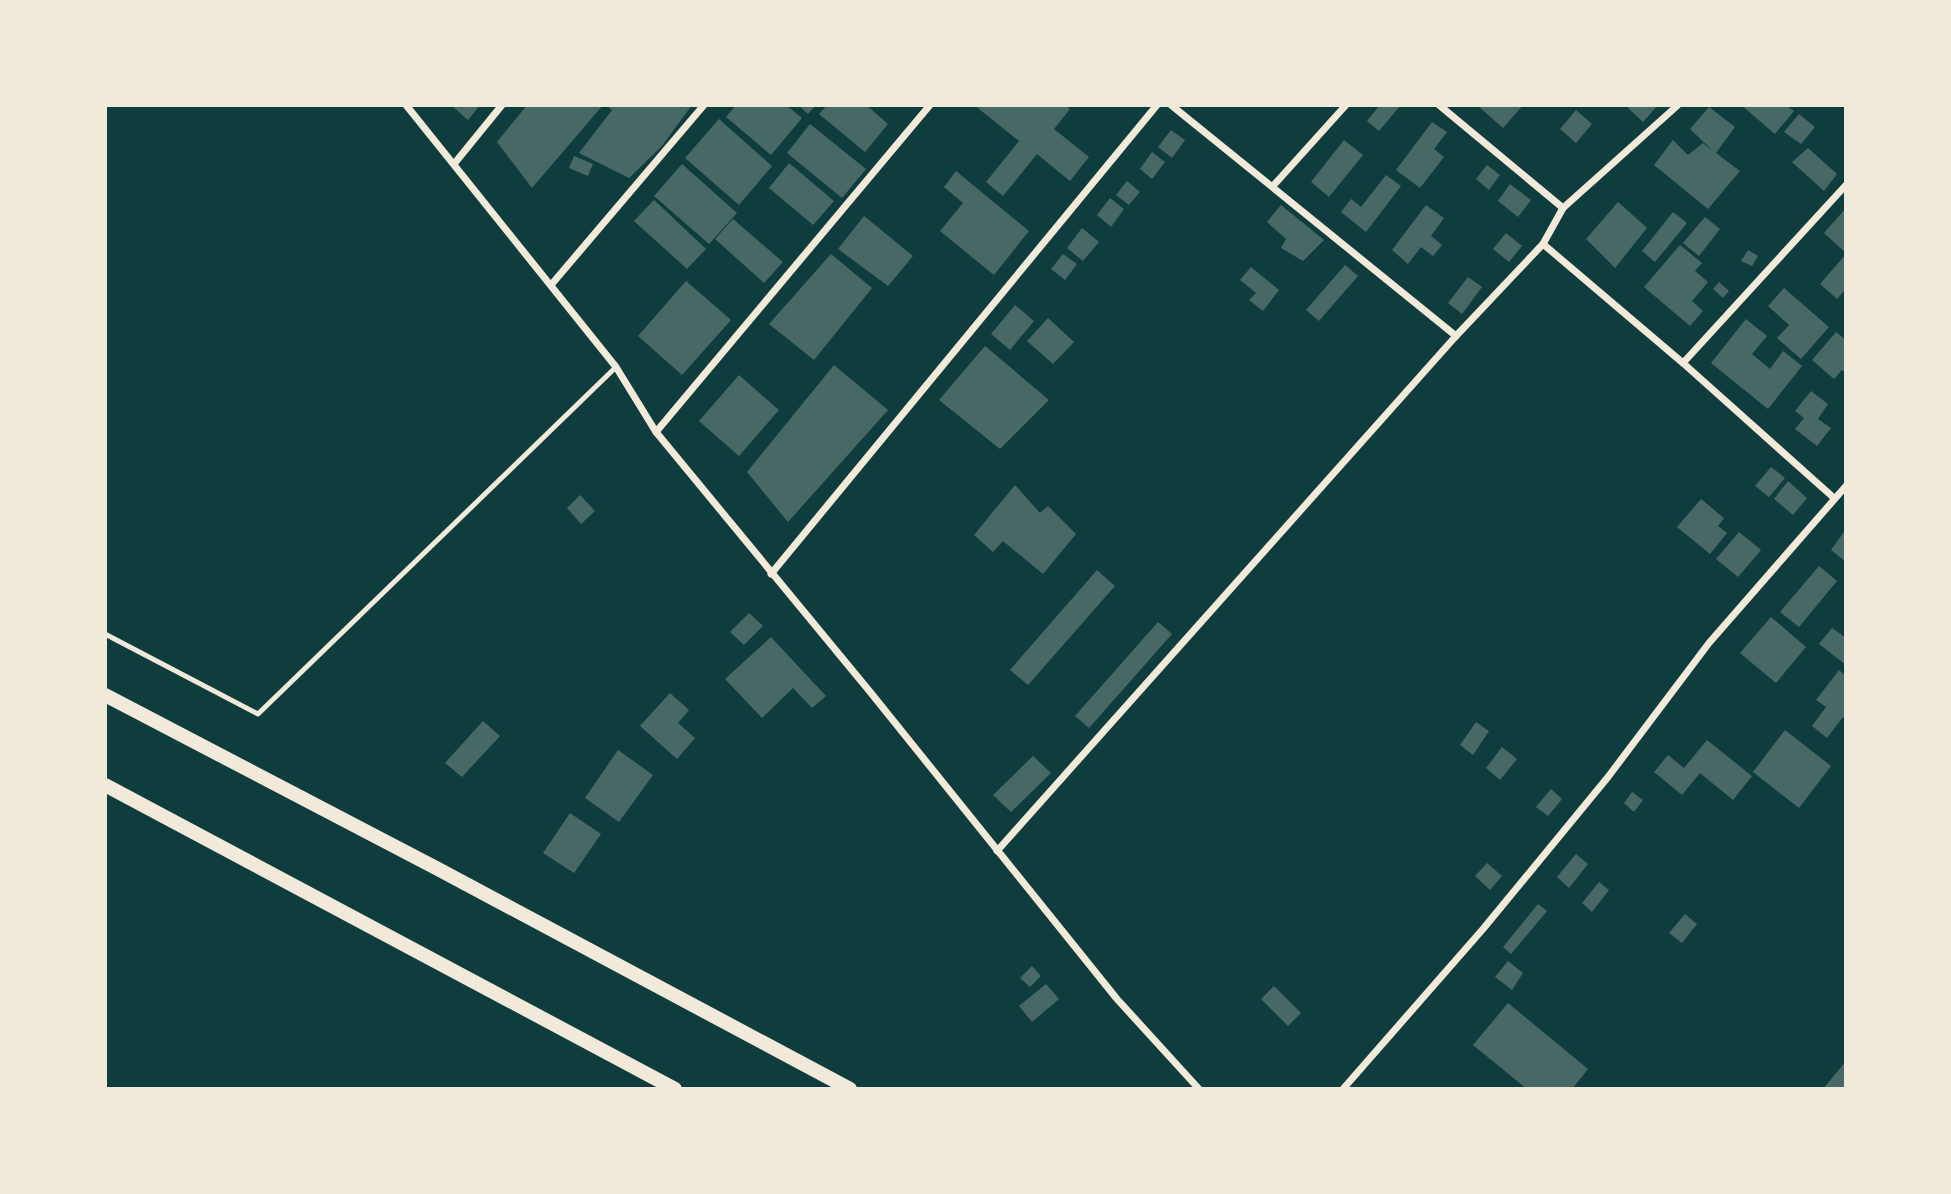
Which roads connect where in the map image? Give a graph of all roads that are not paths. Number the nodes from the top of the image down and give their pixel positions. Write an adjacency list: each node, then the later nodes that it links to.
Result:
1 (406, 105): 10 (street)
2 (502, 105): 10 (street)
3 (704, 105): 15 (street)
4 (930, 105): 19 (street)
5 (1157, 105): 22 (street)
6 (1171, 105): 11 (street)
7 (1346, 105): 11 (street)
8 (1439, 105): 13 (street)
9 (1678, 105): 13 (street)
10 (454, 164): 15 (street)
11 (1273, 186): 16 (street)
12 (1846, 186): 17 (street)
13 (1563, 208): 14 (street)
14 (1543, 244): 16 (street); 17 (street)
15 (551, 285): 18 (street)
16 (1456, 336): 26 (street)
17 (1683, 363): 21 (street)
18 (616, 367): 19 (street); 23 (lane)
19 (656, 432): 22 (street)
20 (1846, 486): 21 (street)
21 (1834, 498): 30 (street)
22 (771, 574): 26 (street)
23 (105, 634)
24 (105, 695): 28 (main road)
25 (105, 785): 27 (main road)
26 (997, 851): 29 (street)
27 (675, 1089)
28 (850, 1089)
29 (1199, 1089)
30 (1343, 1089)

